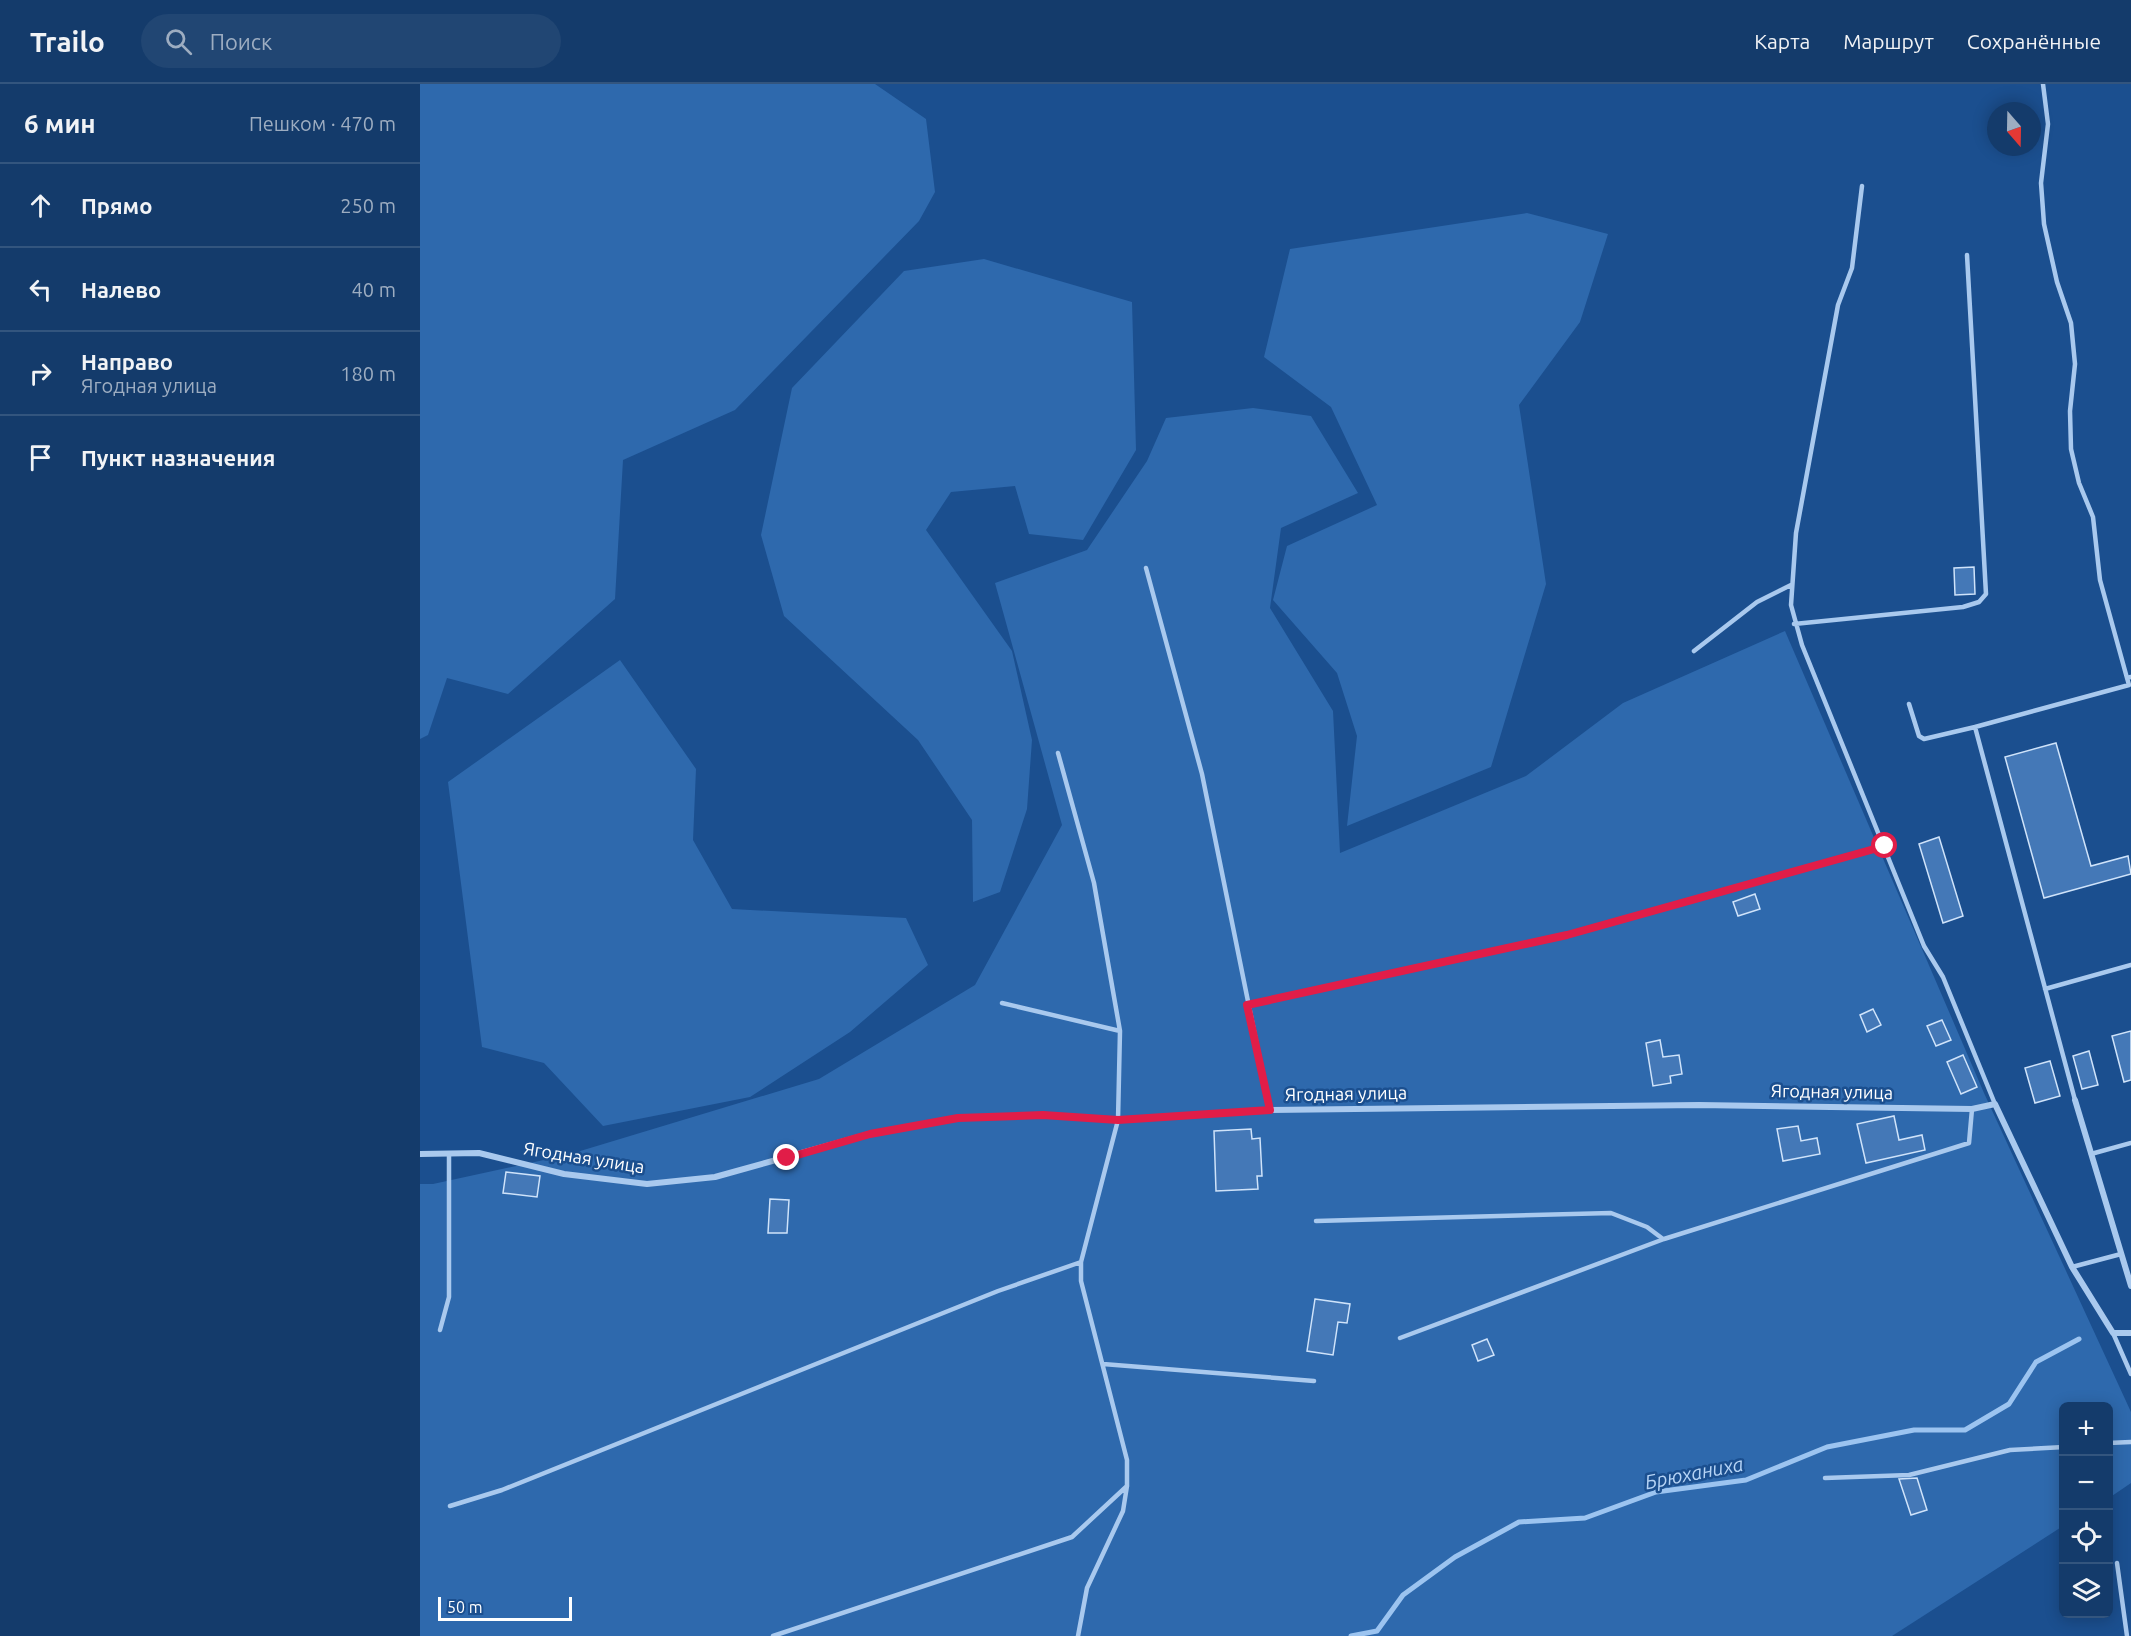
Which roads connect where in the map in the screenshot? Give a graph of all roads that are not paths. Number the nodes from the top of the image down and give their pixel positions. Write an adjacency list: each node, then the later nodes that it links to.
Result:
1 (2043, 84): 8 (lane)
2 (1862, 186): 5 (lane)
3 (1967, 255): 6 (lane)
4 (1146, 568): 18 (lane)
5 (1791, 585): 6 (lane); 7 (lane)
6 (1794, 624): 14 (lane)
7 (1694, 651)
8 (2129, 677): 9 (lane)
9 (2129, 685): 10 (lane); 12 (lane)
10 (2131, 693)
11 (1909, 704): 12 (lane)
12 (1975, 727): 16 (lane)
13 (1058, 753): 19 (lane)
14 (1885, 846): 18 (lane); 21 (lane)
15 (2131, 965): 16 (lane)
16 (2045, 988): 20 (lane)
17 (1002, 1003): 19 (lane)
18 (1247, 1005): 23 (lane)
19 (1120, 1031): 24 (lane)
20 (2075, 1100): 28 (street)
21 (1995, 1104): 22 (street, Ягодная улица); 33 (street)
22 (1972, 1109): 23 (street, Ягодная улица); 30 (lane)
23 (1270, 1110): 24 (street, Ягодная улица)
24 (1118, 1120): 27 (street, Ягодная улица); 32 (lane)
25 (2131, 1143): 28 (lane)
26 (420, 1154): 27 (street, Ягодная улица)
27 (449, 1154): 35 (lane)
28 (2091, 1154): 31 (street)
29 (1316, 1221): 30 (lane)
30 (1664, 1239): 38 (lane)
31 (2121, 1254): 33 (lane); 34 (street)
32 (1081, 1262): 39 (lane); 47 (lane)
33 (2072, 1267): 36 (street)
34 (2131, 1286)
35 (440, 1330)
36 (2113, 1332): 37 (street); 40 (lane)
37 (2131, 1333)
38 (1400, 1338)
39 (1102, 1364): 41 (lane); 46 (lane)
40 (2131, 1374)
41 (1314, 1381)
42 (2131, 1442): 43 (lane)
43 (2113, 1443)
44 (2059, 1447): 45 (lane)
45 (1825, 1478)
46 (1127, 1486): 49 (lane); 50 (lane)
47 (450, 1506)
48 (2117, 1563): 51 (lane)
49 (773, 1636)
50 (1078, 1636)
51 (2127, 1636)

